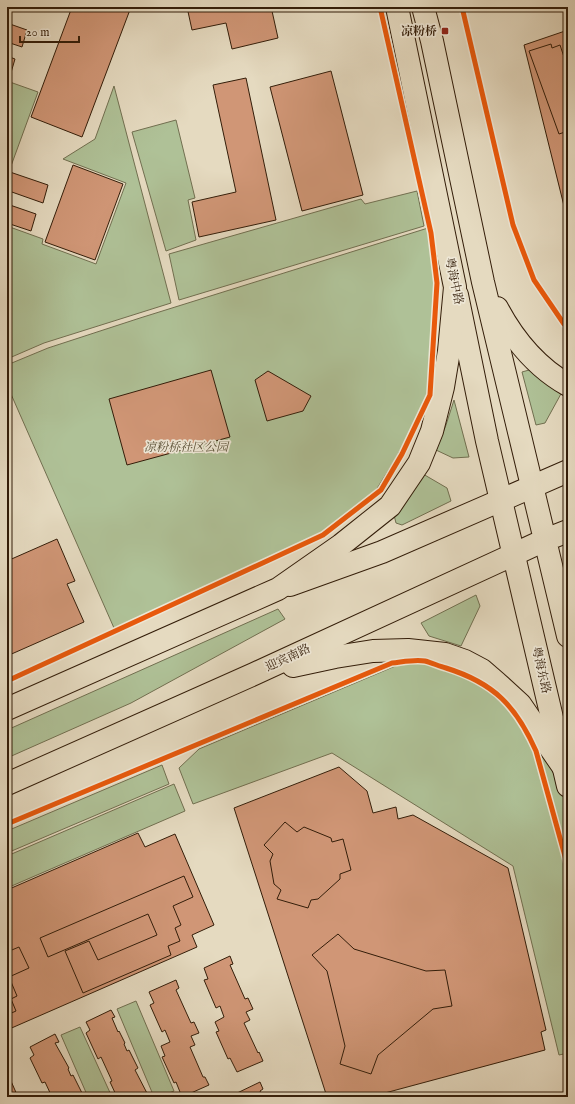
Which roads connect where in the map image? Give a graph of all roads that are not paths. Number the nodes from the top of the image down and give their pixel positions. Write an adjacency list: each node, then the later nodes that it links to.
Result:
1 (397, 7): 4 (main road, 粤海中路)
2 (423, 7): 3 (main road)
3 (483, 282): 5 (main road); 7 (main road)
4 (455, 287): 8 (main road, 粤海中路); 12 (main road)
5 (568, 385)
6 (568, 470): 7 (main road)
7 (532, 486): 8 (main road); 10 (main road)
8 (501, 500): 11 (main road, 粤海中路); 12 (main road)
9 (568, 531): 10 (main road, 迎宾南路)
10 (545, 540): 11 (main road, 迎宾南路); 13 (main road)
11 (514, 555): 14 (main road, 迎宾南路); 16 (main road, 粤海东路)
12 (278, 589): 15 (main road)
13 (568, 636)
14 (254, 674): 16 (main road); 17 (main road, 迎宾南路)
15 (7, 709)
16 (566, 777)
17 (7, 784)

